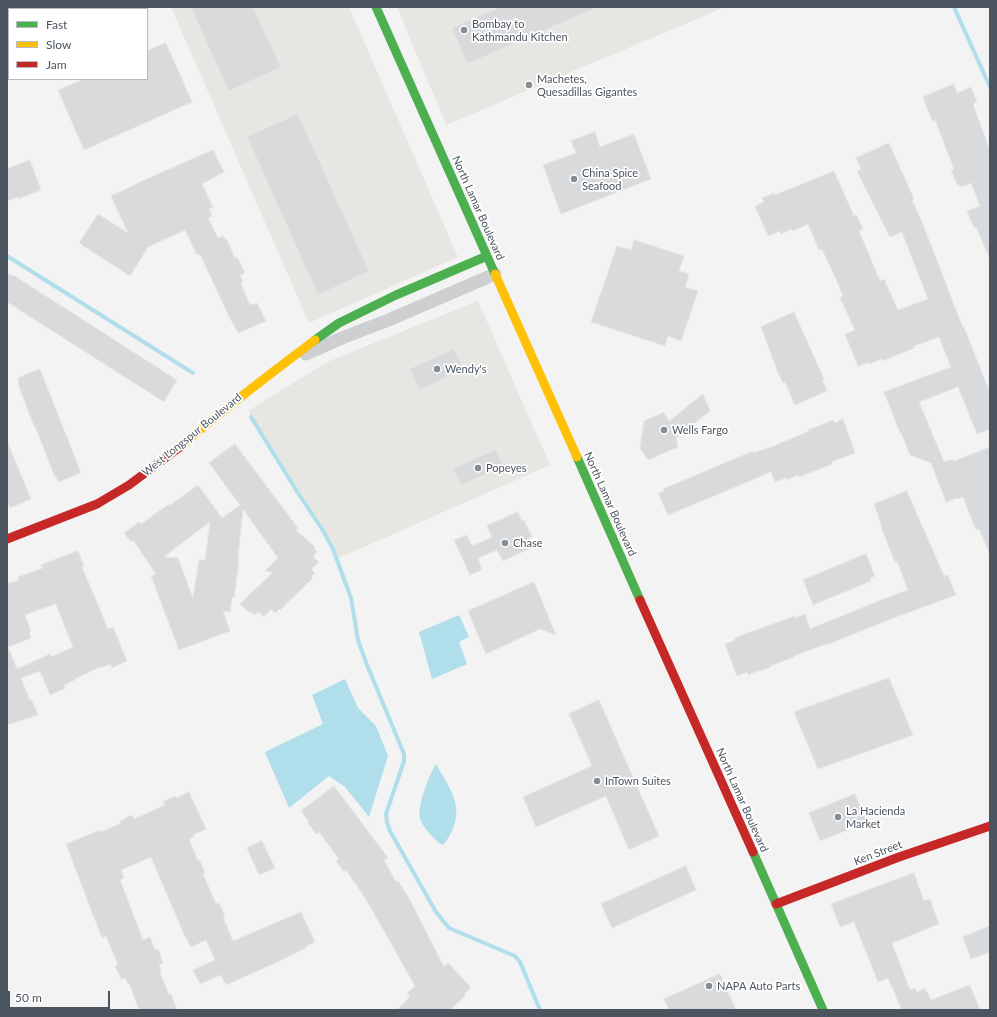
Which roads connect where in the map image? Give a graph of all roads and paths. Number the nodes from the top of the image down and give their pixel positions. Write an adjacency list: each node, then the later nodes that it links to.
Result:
1 (376, 7): 2 (main road, North Lamar Boulevard)
2 (487, 256): 3 (main road, North Lamar Boulevard); 4 (main road, West Longspur Boulevard)
3 (495, 274): 4 (street, West Longspur Boulevard); 7 (main road, North Lamar Boulevard)
4 (286, 363): 5 (main road, West Longspur Boulevard)
5 (7, 539)
6 (990, 826): 7 (main road, Ken Street)
7 (776, 904): 8 (main road, North Lamar Boulevard)
8 (823, 1010)

